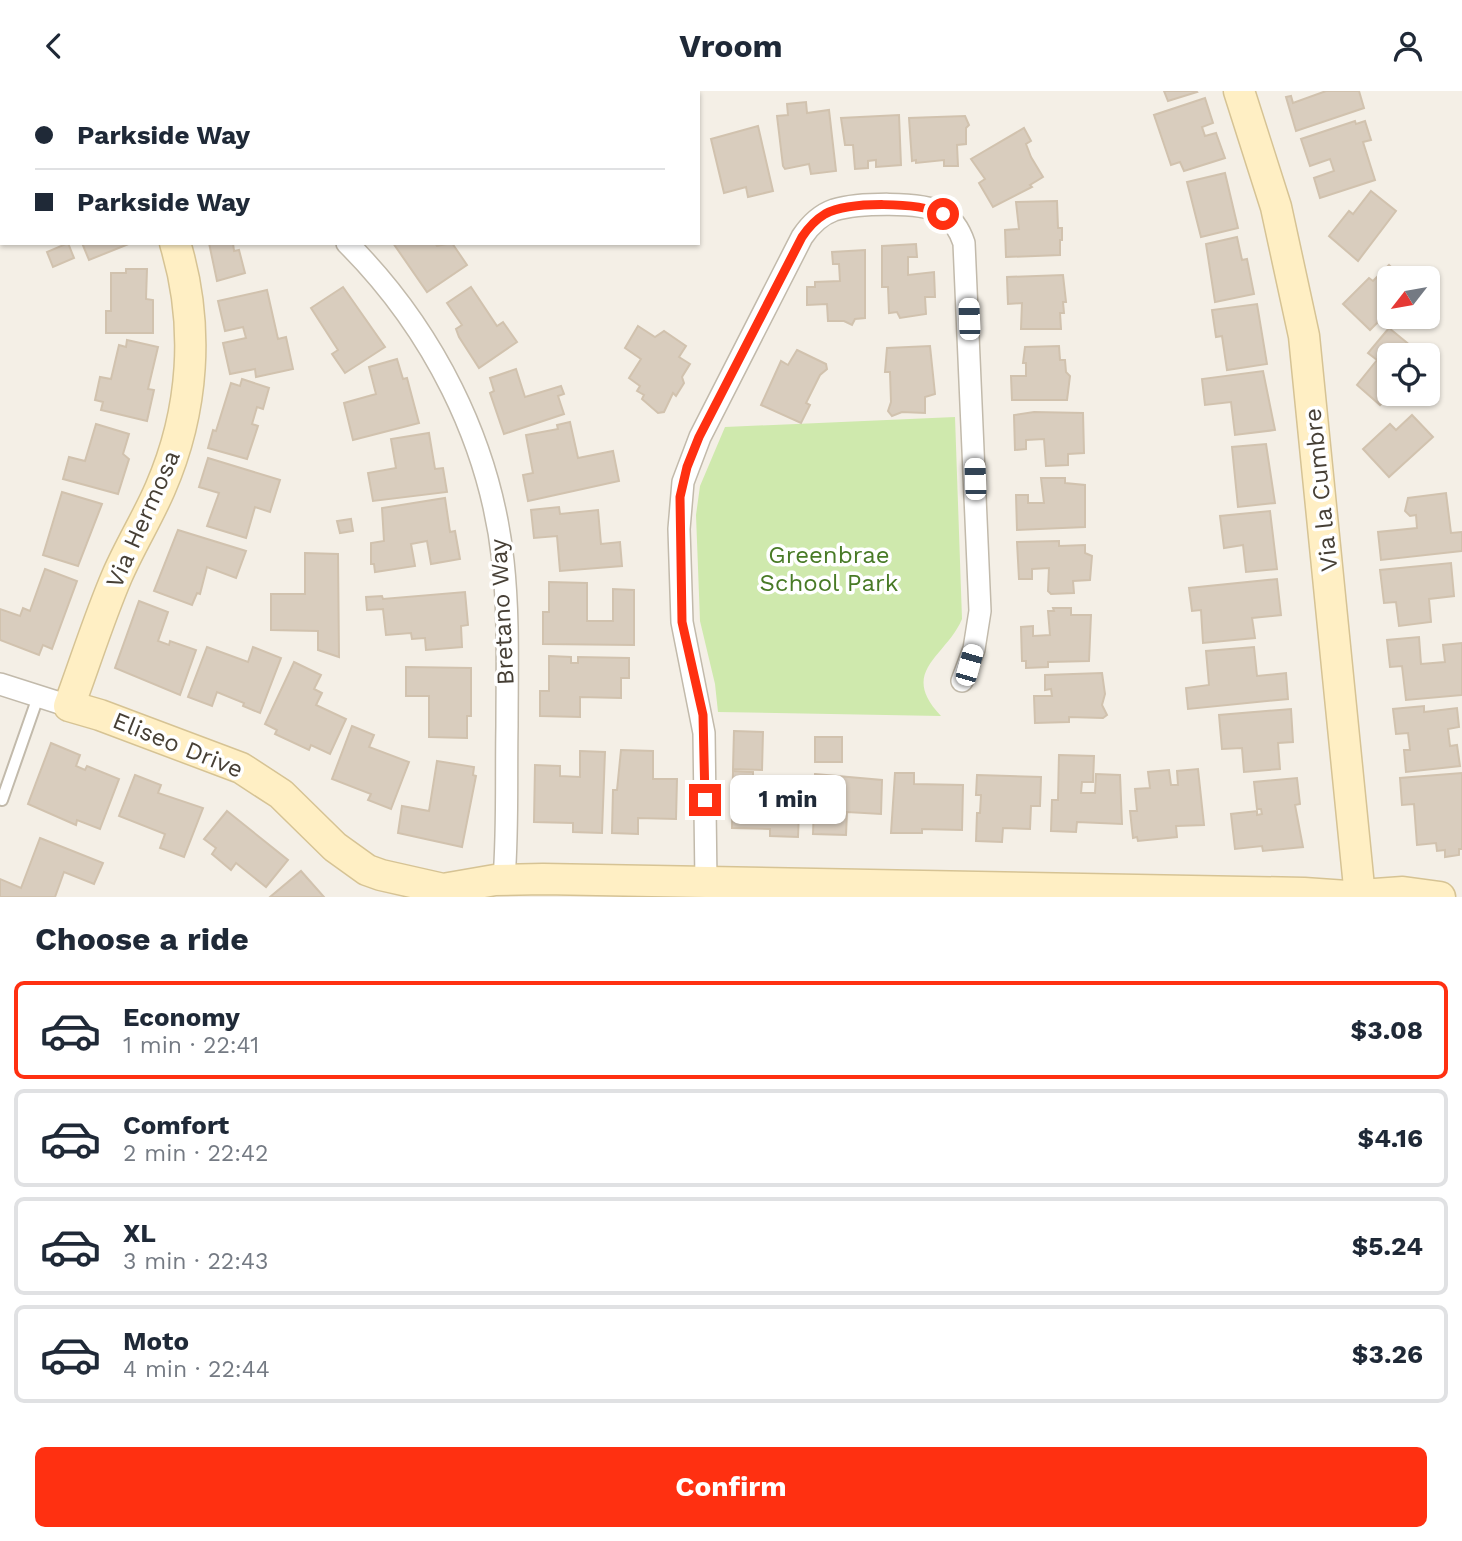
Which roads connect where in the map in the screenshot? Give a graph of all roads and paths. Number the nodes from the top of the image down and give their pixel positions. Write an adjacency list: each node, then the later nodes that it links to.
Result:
1 (1239, 91): 13 (street, Via la Cumbre)
2 (176, 245): 7 (street, Via Hermosa)
3 (349, 245): 11 (street, Bretano Way)
4 (962, 681): 9 (street)
5 (0, 684): 6 (street, Eliseo Drive)
6 (37, 697): 7 (street, Eliseo Drive); 8 (lane)
7 (69, 706): 10 (street, Eliseo Drive)
8 (2, 800)
9 (706, 882): 11 (street, Eliseo Drive); 13 (street, Eliseo Drive)
10 (383, 888): 12 (street, Eliseo Drive)
11 (504, 888): 12 (street, Eliseo Drive)
12 (454, 892)
13 (1360, 897): 14 (street, Eliseo Drive)
14 (1440, 897)

